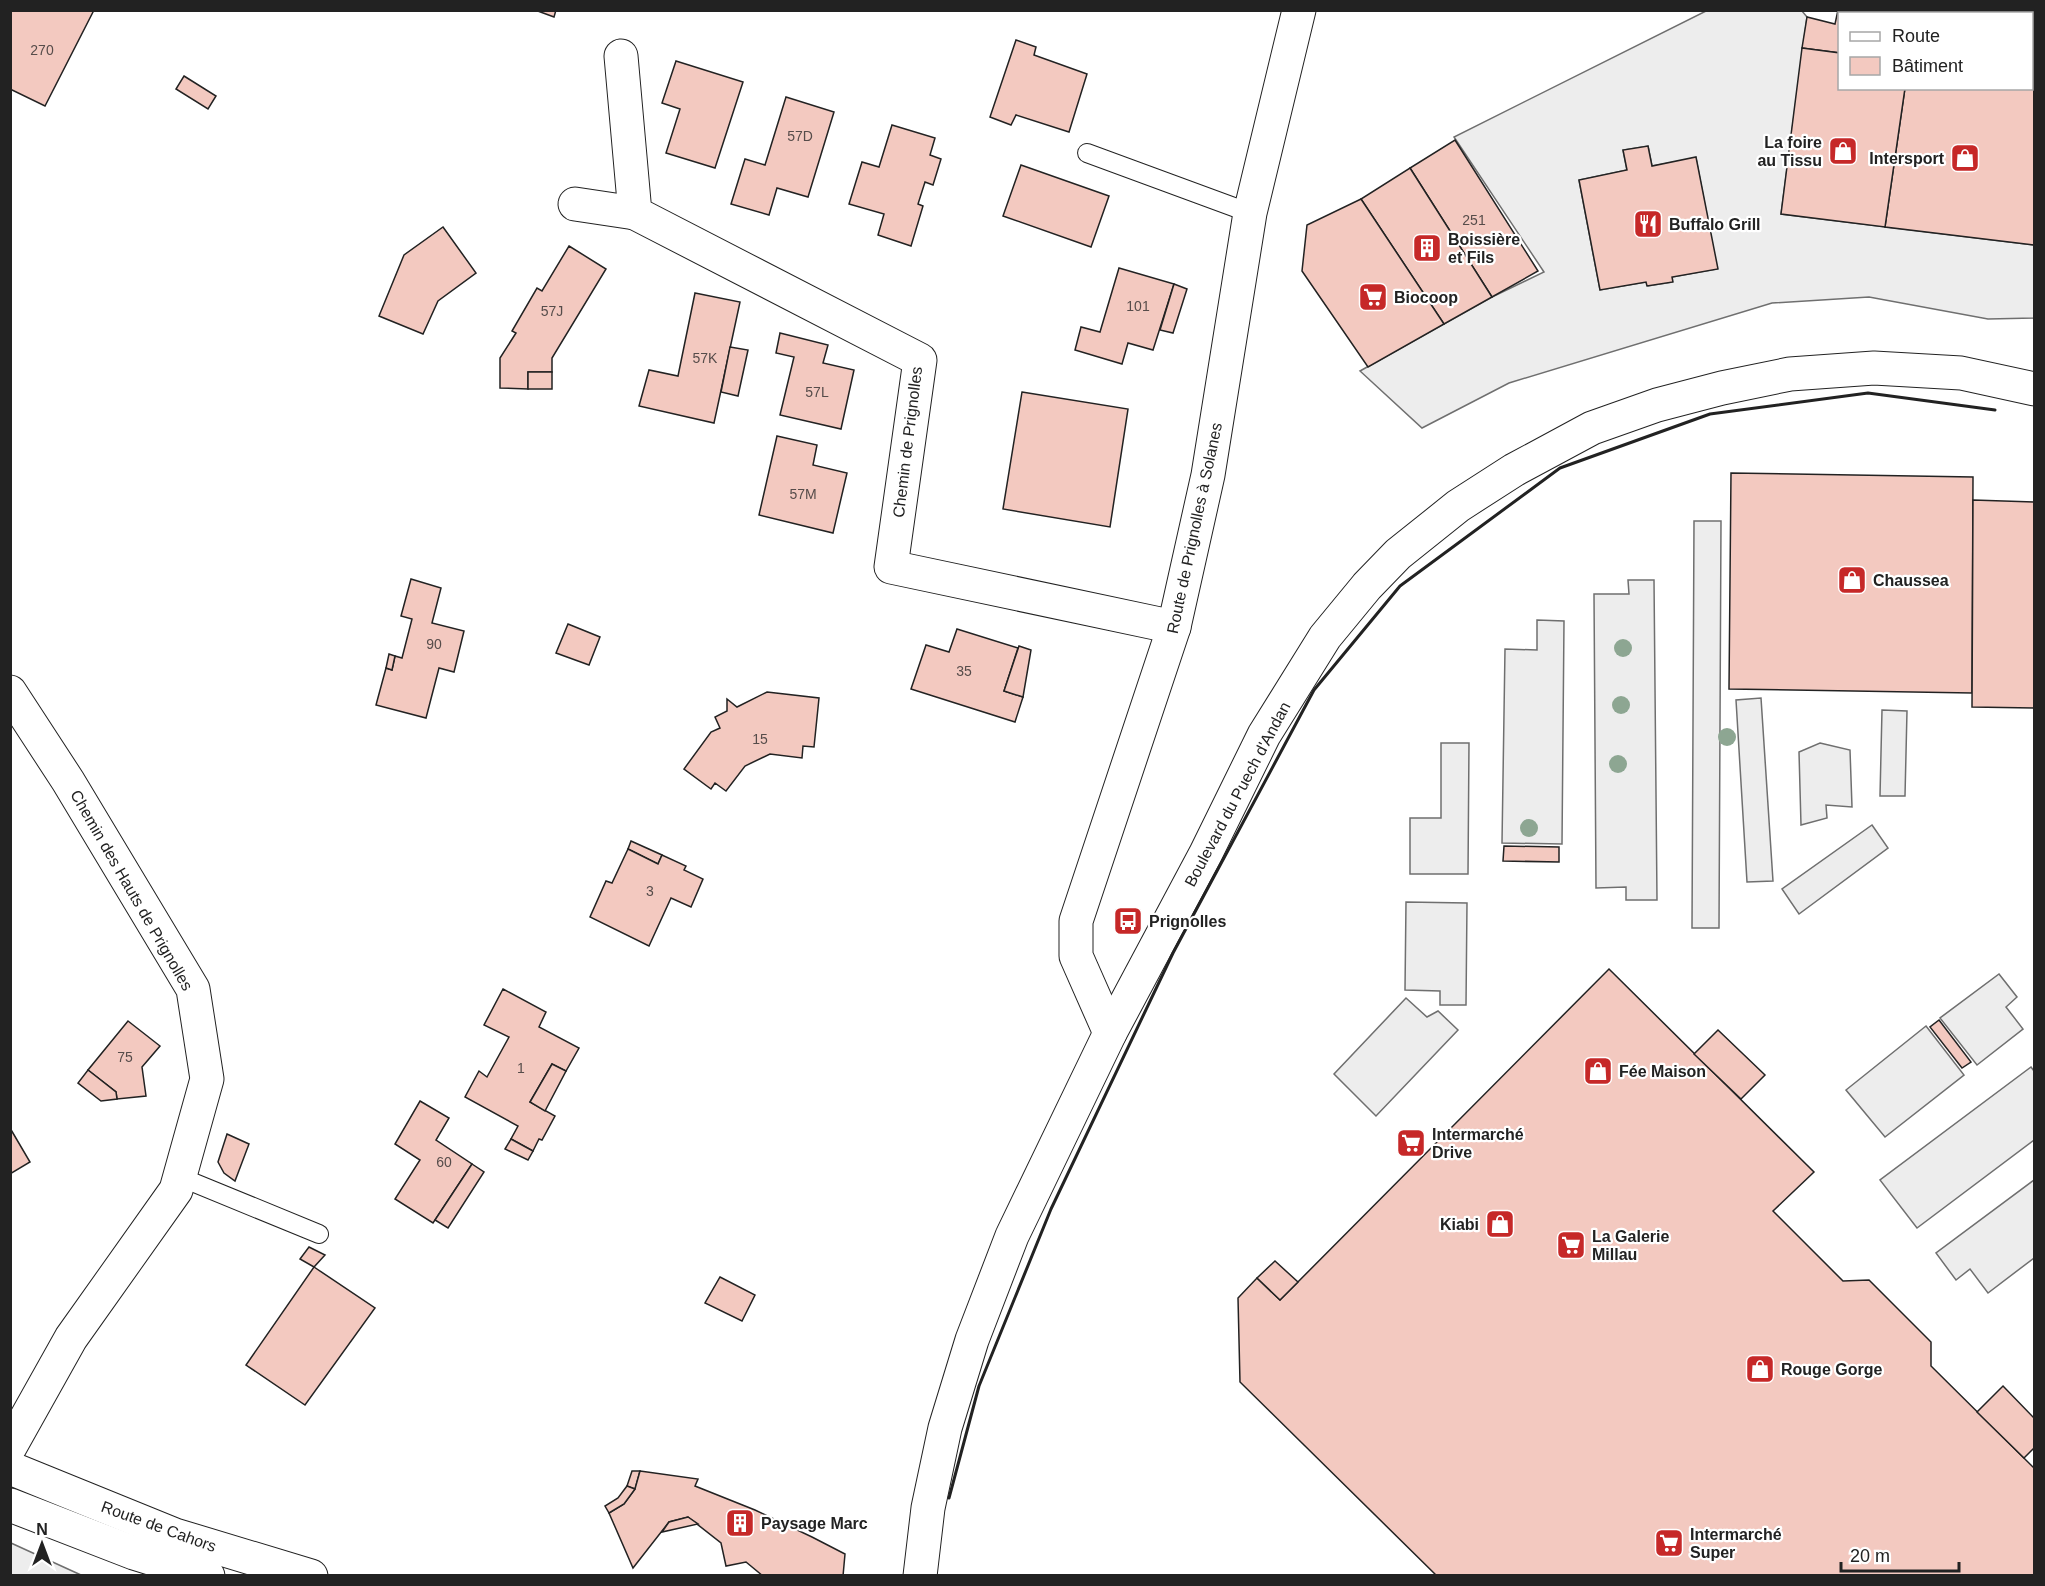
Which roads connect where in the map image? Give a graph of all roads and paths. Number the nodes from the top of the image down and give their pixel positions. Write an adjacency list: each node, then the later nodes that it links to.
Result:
1 (1299, 10): 6 (street, Route de Prignolles à Solanes)
2 (621, 56): 5 (street)
3 (1087, 153): 6 (lane)
4 (575, 204): 5 (street)
5 (635, 213): 8 (street, Chemin de Prignolles)
6 (1250, 213): 8 (street, Route de Prignolles à Solanes)
7 (2034, 389): 10 (street, Boulevard du Puech d'Andan)
8 (1174, 627): 10 (street, Route de Prignolles à Solanes)
9 (10, 692): 11 (street, Chemin des Hauts de Prignolles)
10 (1110, 1033): 16 (street, Boulevard du Puech d'Andan)
11 (180, 1177): 12 (lane); 13 (street, Chemin des Hauts de Prignolles)
12 (319, 1234)
13 (10, 1447)
14 (10, 1468): 18 (street, Route de Cahors)
15 (10, 1505): 17 (street, Route de Cahors)
16 (928, 1508): 19 (street); 20 (street)
17 (208, 1575)
18 (311, 1575)
19 (899, 1575)
20 (920, 1575)

